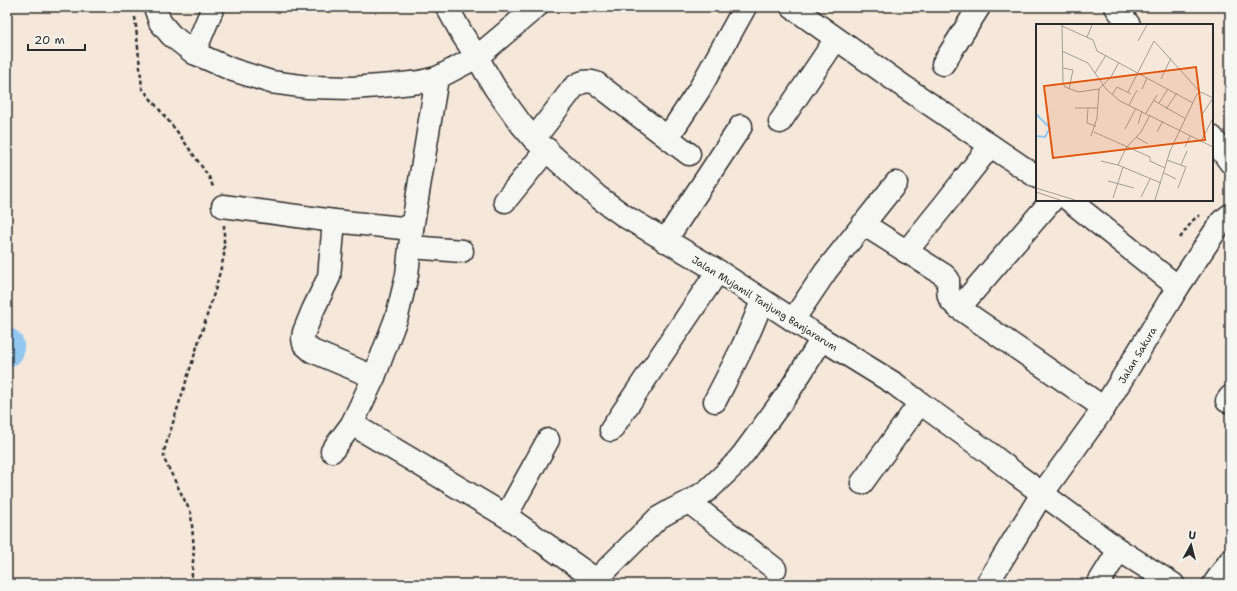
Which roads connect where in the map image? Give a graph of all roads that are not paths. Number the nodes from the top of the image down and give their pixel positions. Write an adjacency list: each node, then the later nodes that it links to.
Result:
1 (155, 7): 11 (street)
2 (213, 7): 11 (street)
3 (447, 7): 12 (street, Jalan Mujamil Tanjung Banjararum)
4 (536, 7): 12 (street)
5 (745, 7): 17 (street)
6 (792, 7): 10 (street)
7 (979, 7): 13 (street)
8 (1116, 7): 9 (street)
9 (1128, 24)
10 (836, 39): 15 (street); 20 (street)
11 (194, 53): 14 (street)
12 (477, 57): 14 (street); 19 (street, Jalan Mujamil Tanjung Banjararum)
13 (943, 64)
14 (437, 78): 32 (street)
15 (780, 122)
16 (741, 126): 33 (street)
17 (668, 137): 19 (street); 21 (street)
18 (1213, 138): 22 (street)
19 (540, 144): 25 (street); 33 (street, Jalan Mujamil Tanjung Banjararum)
20 (990, 146): 23 (street); 35 (street)
21 (689, 154)
22 (1230, 162)
23 (1036, 176)
24 (896, 182): 31 (street)
25 (505, 201)
26 (1051, 201): 39 (street)
27 (1070, 201): 37 (street)
28 (223, 206): 30 (street)
29 (1230, 215): 37 (street, Jalan Sakura)
30 (334, 221): 32 (street); 42 (street)
31 (863, 224): 35 (street); 40 (street)
32 (411, 238): 34 (street); 42 (street)
33 (665, 241): 36 (street, Jalan Mujamil Tanjung Banjararum)
34 (462, 251)
35 (906, 252): 39 (street)
36 (718, 271): 38 (street, Jalan Mujamil Tanjung Banjararum); 47 (street)
37 (1178, 287): 45 (street, Jalan Sakura)
38 (762, 300): 40 (street, Jalan Mujamil Tanjung Banjararum); 43 (street)
39 (959, 308): 45 (street)
40 (794, 320): 41 (street, Jalan Mujamil Tanjung Banjararum)
41 (822, 339): 44 (street, Jalan Mujamil Tanjung Banjararum); 52 (street)
42 (374, 377): 46 (street)
43 (715, 401)
44 (920, 403): 50 (street); 51 (street, Jalan Mujamil Tanjung Banjararum)
45 (1104, 408): 51 (street, Jalan Sakura)
46 (352, 424): 49 (street); 53 (street)
47 (611, 430)
48 (548, 440): 53 (street)
49 (332, 451)
50 (862, 483)
51 (1042, 494): 54 (street, Jalan Mujamil Tanjung Banjararum); 58 (street)
52 (689, 502): 56 (street); 57 (street)
53 (506, 516): 57 (street)
54 (1119, 550): 59 (street); 60 (street, Jalan Mujamil Tanjung Banjararum)
55 (1230, 561): 61 (street)
56 (775, 569)
57 (597, 583)
58 (987, 584)
59 (1098, 584)
60 (1173, 584)
61 (1214, 584)

